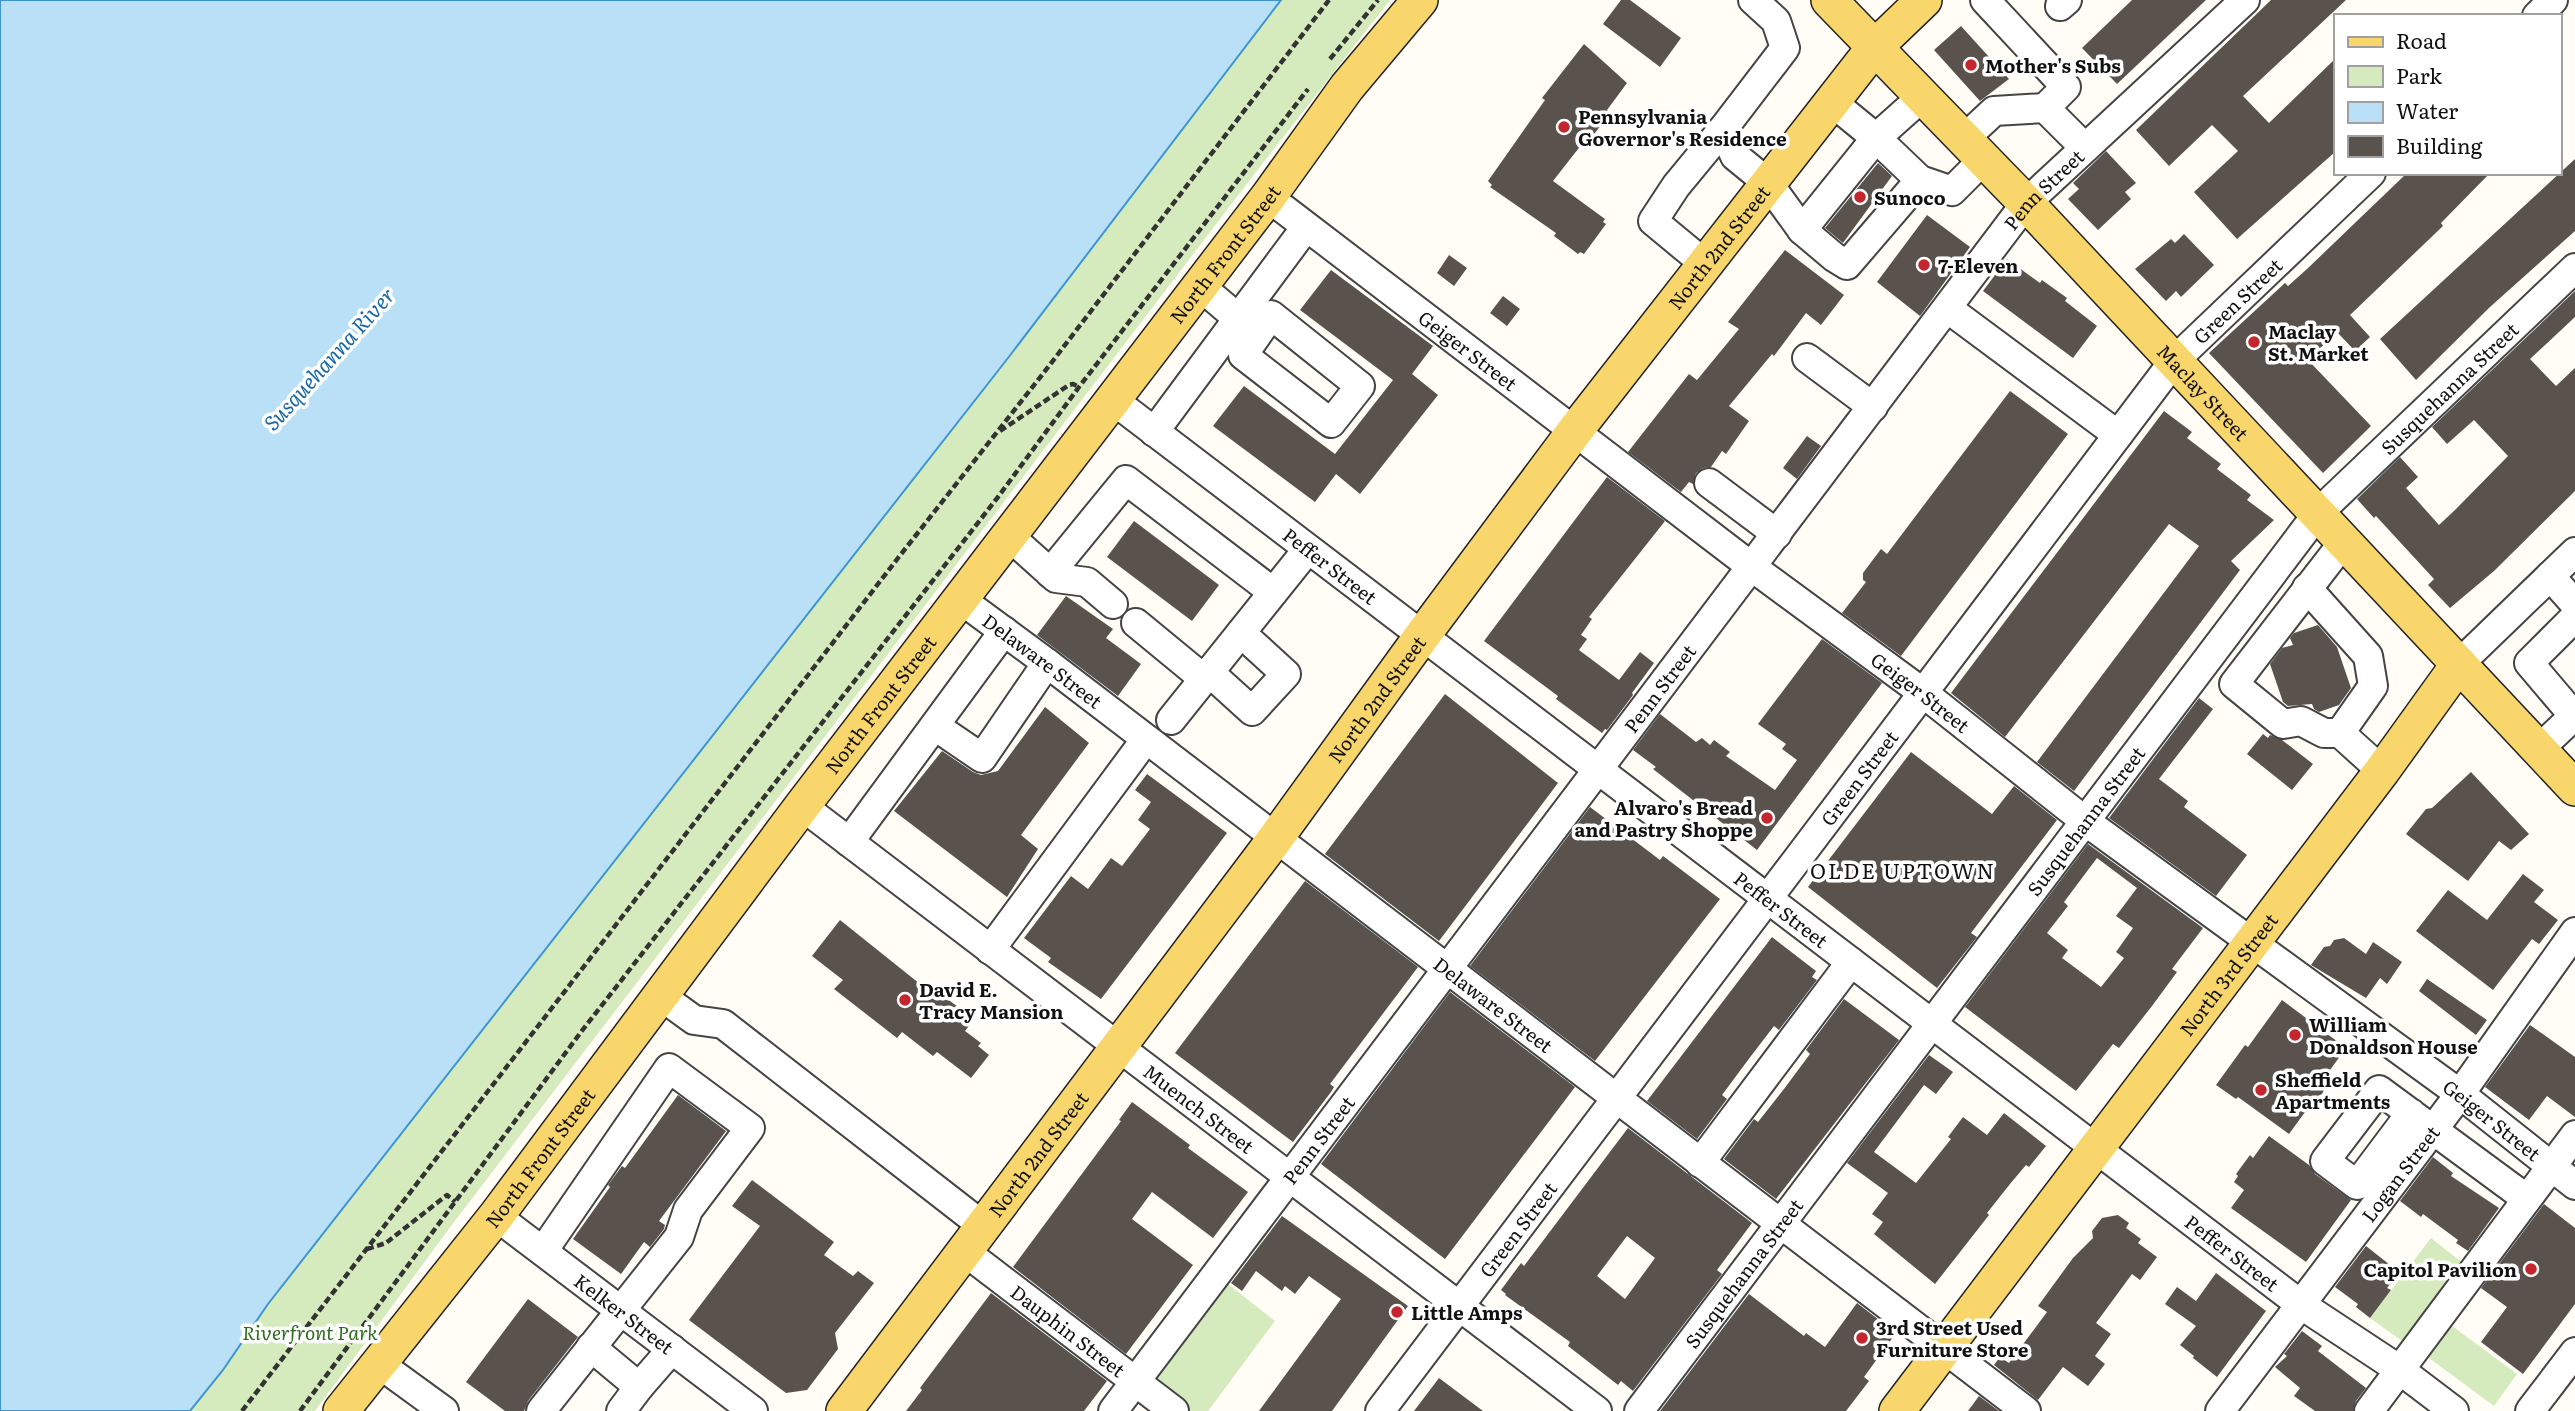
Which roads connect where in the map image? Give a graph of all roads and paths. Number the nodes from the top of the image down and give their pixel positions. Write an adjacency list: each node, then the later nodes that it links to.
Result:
1 (1329, 0): 38 (path)
2 (1378, 0): 12 (path)
3 (1420, 0): 24 (main road, North Front Street)
4 (1752, 0): 17 (street)
5 (1829, 0): 11 (main road, Maclay Street)
6 (1924, 0): 11 (main road, North 2nd Street)
7 (1985, 0): 16 (street)
8 (2245, 0): 19 (street, Penn Street)
9 (2553, 0): 10 (street)
10 (2539, 14)
11 (1874, 48): 14 (main road, Maclay Street); 15 (main road, North 2nd Street)
12 (1323, 69)
13 (1314, 80): 35 (path)
14 (1922, 97): 18 (street); 20 (main road, Maclay Street)
15 (1832, 102): 18 (street); 23 (main road, North 2nd Street)
16 (2045, 108): 19 (street); 20 (street)
17 (1723, 129): 23 (street); 28 (street)
18 (1876, 138): 22 (street); 27 (street)
19 (2085, 148): 25 (street, Penn Street)
20 (1973, 149): 22 (street); 25 (main road, Maclay Street)
21 (2369, 175): 34 (street, Green Street)
22 (1920, 180): 27 (street)
23 (1768, 183): 27 (street); 28 (main road, North 2nd Street)
24 (1268, 197): 26 (street, Geiger Street); 30 (main road, North Front Street)
25 (2025, 203): 31 (street, Penn Street); 34 (main road, Maclay Street)
26 (1306, 227): 32 (street); 40 (street, Geiger Street)
27 (1802, 230)
28 (1705, 264): 40 (main road, North 2nd Street)
29 (2575, 268): 43 (street, Susquehanna Street)
30 (1200, 286): 32 (street); 36 (main road, North Front Street)
31 (1947, 308): 37 (street, Penn Street); 41 (street)
32 (1253, 331): 32 (street); 39 (street)
33 (1807, 358): 37 (street)
34 (2174, 361): 41 (street, Green Street); 43 (main road, Maclay Street)
35 (1079, 387): 38 (path); 98 (path)
36 (1113, 400): 39 (street, Peffer Street); 45 (main road, North Front Street)
37 (1873, 407): 44 (street, Penn Street)
38 (997, 432): 102 (path)
39 (1154, 432): 47 (street, Peffer Street)
40 (1574, 432): 49 (street, Geiger Street); 61 (main road, North 2nd Street)
41 (2118, 435): 65 (street, Green Street)
42 (1709, 484): 44 (street)
43 (2318, 513): 46 (main road, Maclay Street); 76 (street, Susquehanna Street)
44 (1777, 534): 49 (street, Penn Street)
45 (1009, 536): 50 (street); 54 (main road, North Front Street)
46 (2343, 543): 52 (street); 63 (main road, Maclay Street)
47 (1308, 549): 53 (street); 61 (street, Peffer Street)
48 (2575, 552): 51 (street, North 3rd Street)
49 (1752, 567): 65 (street, Geiger Street); 72 (street, Penn Street)
50 (1050, 573): 53 (street); 55 (street)
51 (2550, 576): 56 (street); 63 (street, North 3rd Street)
52 (2307, 588): 69 (street); 69 (street)
53 (1273, 593): 60 (street)
54 (960, 599): 59 (street, Delaware Street); 75 (main road, North Front Street)
55 (1113, 604)
56 (2575, 604)
57 (2575, 617): 66 (street)
58 (1136, 623): 64 (street)
59 (1004, 631): 62 (street, Delaware Street); 68 (street)
60 (1241, 633): 64 (street); 64 (street)
61 (1422, 636): 72 (street, Peffer Street); 77 (main road, North 2nd Street)
62 (1047, 663): 68 (street); 70 (street, Delaware Street)
63 (2459, 664): 71 (main road, Maclay Street); 73 (main road, North 3rd Street)
64 (1206, 675): 67 (street)
65 (1922, 692): 76 (street, Geiger Street); 79 (street, Green Street)
66 (2575, 716): 71 (street)
67 (1171, 720)
68 (935, 726): 78 (street)
69 (2340, 733): 73 (street)
70 (1146, 739): 77 (street, Delaware Street); 82 (street)
71 (2539, 749): 74 (main road, Maclay Street)
72 (1597, 769): 79 (street, Peffer Street); 84 (street, Penn Street)
73 (2382, 772): 81 (main road, North 3rd Street)
74 (2575, 788)
75 (802, 806): 78 (street, Muench Street); 85 (main road, North Front Street)
76 (2085, 821): 81 (street, Geiger Street); 86 (street, Susquehanna Street)
77 (1275, 839): 84 (street, Delaware Street); 87 (main road, North 2nd Street)
78 (849, 842): 82 (street, Muench Street)
79 (1768, 898): 83 (street, Peffer Street); 89 (street, Green Street)
80 (2575, 932): 88 (street, Logan Street)
81 (2250, 943): 88 (street, Geiger Street); 92 (main road, North 3rd Street)
82 (990, 950): 87 (street, Muench Street)
83 (1851, 962): 86 (street, Peffer Street); 93 (street)
84 (1447, 970): 89 (street, Delaware Street); 95 (street, Penn Street)
85 (661, 996): 99 (main road, North Front Street); 101 (street, Dauphin Street)
86 (1932, 1024): 92 (street, Peffer Street); 100 (street, Susquehanna Street)
87 (1118, 1047): 95 (street, Muench Street); 101 (main road, North 2nd Street)
88 (2460, 1094): 90 (street, Logan Street); 94 (street, Geiger Street)
89 (1616, 1099): 93 (street, Delaware Street); 105 (street, Green Street)
90 (2421, 1121): 97 (street); 104 (street, Logan Street)
91 (2575, 1135): 94 (street)
92 (2095, 1148): 104 (street, Peffer Street); 109 (main road, North 3rd Street)
93 (1700, 1163): 100 (street, Delaware Street)
94 (2551, 1168): 96 (street, Geiger Street); 97 (street)
95 (1289, 1177): 105 (street, Muench Street); 113 (street, Penn Street)
96 (2575, 1185)
97 (2527, 1199): 112 (street)
98 (455, 1202): 102 (path); 116 (path)
99 (496, 1216): 103 (street, Kelker Street); 111 (main road, North Front Street)
100 (1781, 1224): 109 (street, Delaware Street); 127 (street, Susquehanna Street)
101 (973, 1239): 113 (street, Dauphin Street); 122 (main road, North 2nd Street)
102 (366, 1250): 115 (path)
103 (543, 1251): 106 (street, Kelker Street); 106 (street)
104 (2300, 1304): 112 (street, Peffer Street); 130 (street, Logan Street)
105 (1459, 1306): 125 (street, Green Street); 126 (street, Muench Street)
106 (620, 1310): 107 (street); 108 (street, Kelker Street)
107 (591, 1347): 114 (street); 119 (street)
108 (672, 1349): 114 (street); 121 (street, Kelker Street)
109 (1944, 1349): 128 (main road, North 3rd Street); 129 (street, Delaware Street)
110 (2575, 1352): 133 (street)
111 (378, 1363): 117 (main road, North Front Street); 118 (street)
112 (2400, 1370): 131 (street); 132 (street, Peffer Street)
113 (1135, 1381): 123 (street, Penn Street); 124 (street, Dauphin Street)
114 (639, 1387): 120 (street)
115 (242, 1411)
116 (300, 1411)
117 (341, 1411)
118 (444, 1411)
119 (541, 1411)
120 (621, 1411)
121 (753, 1411)
122 (844, 1411)
123 (1113, 1411)
124 (1174, 1411)
125 (1380, 1411)
126 (1597, 1411)
127 (1639, 1411)
128 (1897, 1411)
129 (2026, 1411)
130 (2220, 1411)
131 (2369, 1411)
132 (2454, 1411)
133 (2530, 1411)

